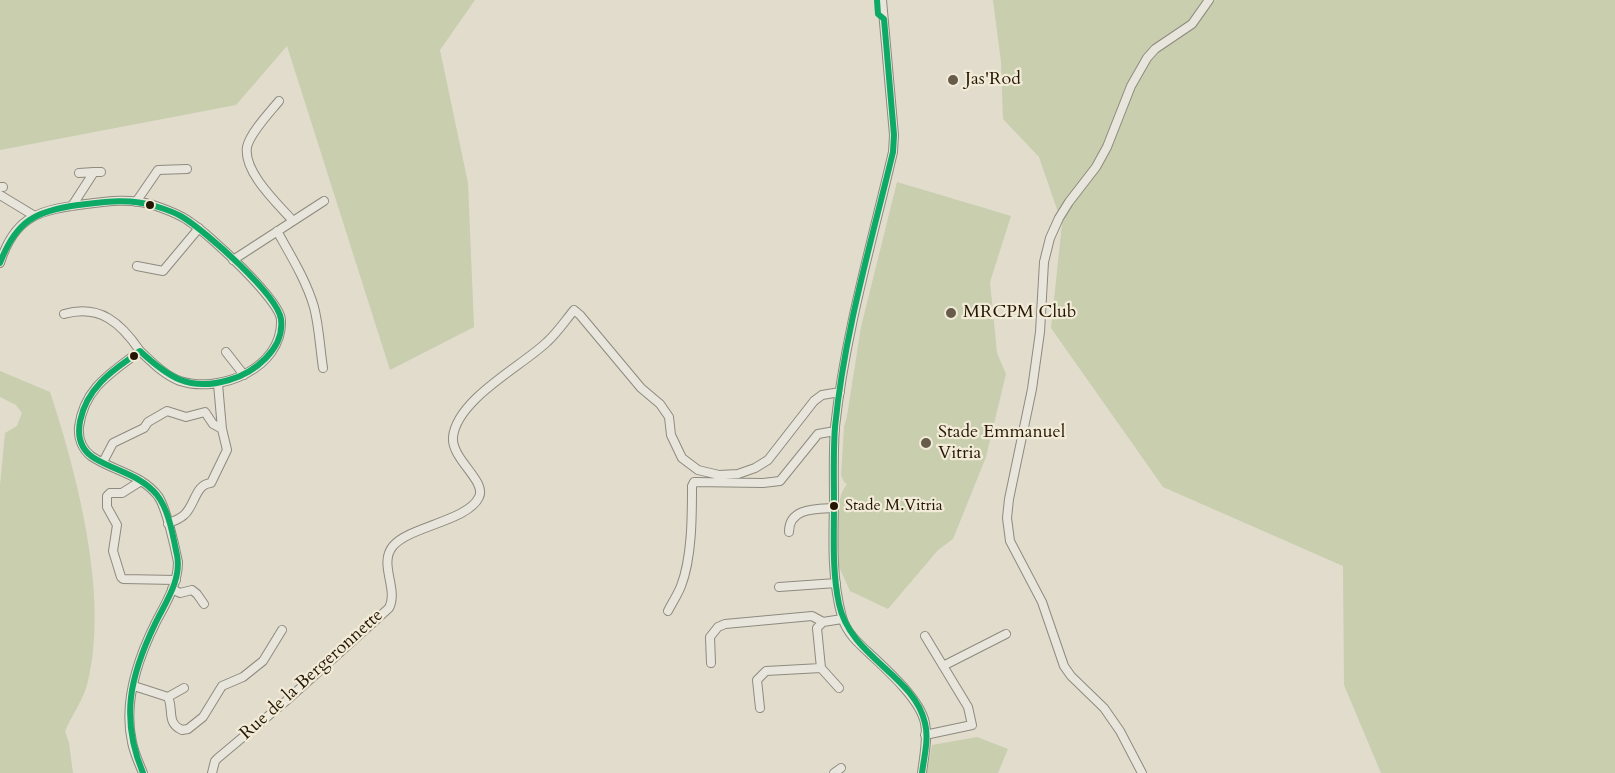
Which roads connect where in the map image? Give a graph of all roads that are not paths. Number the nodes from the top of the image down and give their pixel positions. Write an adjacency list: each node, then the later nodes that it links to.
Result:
1 (882, 0): 24 (street)
2 (1209, 0): 57 (street)
3 (279, 101): 11 (street)
4 (187, 169): 8 (street)
5 (80, 173): 9 (street)
6 (1, 190): 10 (street)
7 (324, 201): 11 (street)
8 (136, 202): 9 (street); 12 (street)
9 (72, 206): 10 (street)
10 (33, 215): 14 (street)
11 (293, 221): 13 (street)
12 (199, 228): 15 (street); 17 (street)
13 (278, 231): 15 (street); 21 (street)
14 (2, 251): 16 (street)
15 (233, 260): 22 (street)
16 (0, 263)
17 (136, 266)
18 (64, 314): 19 (street)
19 (140, 351): 23 (street); 27 (street)
20 (226, 352): 22 (street)
21 (322, 368)
22 (244, 375): 23 (street)
23 (218, 384): 25 (street)
24 (840, 393): 26 (street); 54 (street, Rue de la Bergeronnette)
25 (222, 429): 27 (street); 30 (street)
26 (835, 431): 29 (street); 37 (street)
27 (103, 462): 28 (street)
28 (141, 481): 30 (street); 32 (street)
29 (833, 508): 31 (street); 33 (street)
30 (168, 524): 32 (street)
31 (789, 532)
32 (176, 580): 35 (street)
33 (836, 582): 34 (street); 38 (street)
34 (779, 587)
35 (172, 589): 36 (street); 46 (street)
36 (204, 604)
37 (668, 611)
38 (842, 619): 39 (street); 51 (street)
39 (823, 622): 43 (street); 45 (street)
40 (282, 630): 49 (street)
41 (1006, 634): 44 (street)
42 (926, 636): 44 (street)
43 (711, 663)
44 (943, 666): 51 (street)
45 (821, 668): 48 (street); 50 (street)
46 (134, 686): 49 (street); 53 (street)
47 (184, 687): 49 (street)
48 (839, 688)
49 (168, 697)
50 (760, 708)
51 (925, 735): 56 (street)
52 (841, 768): 55 (street)
53 (143, 773)
54 (212, 773)
55 (834, 773)
56 (922, 773)
57 (1142, 773)

